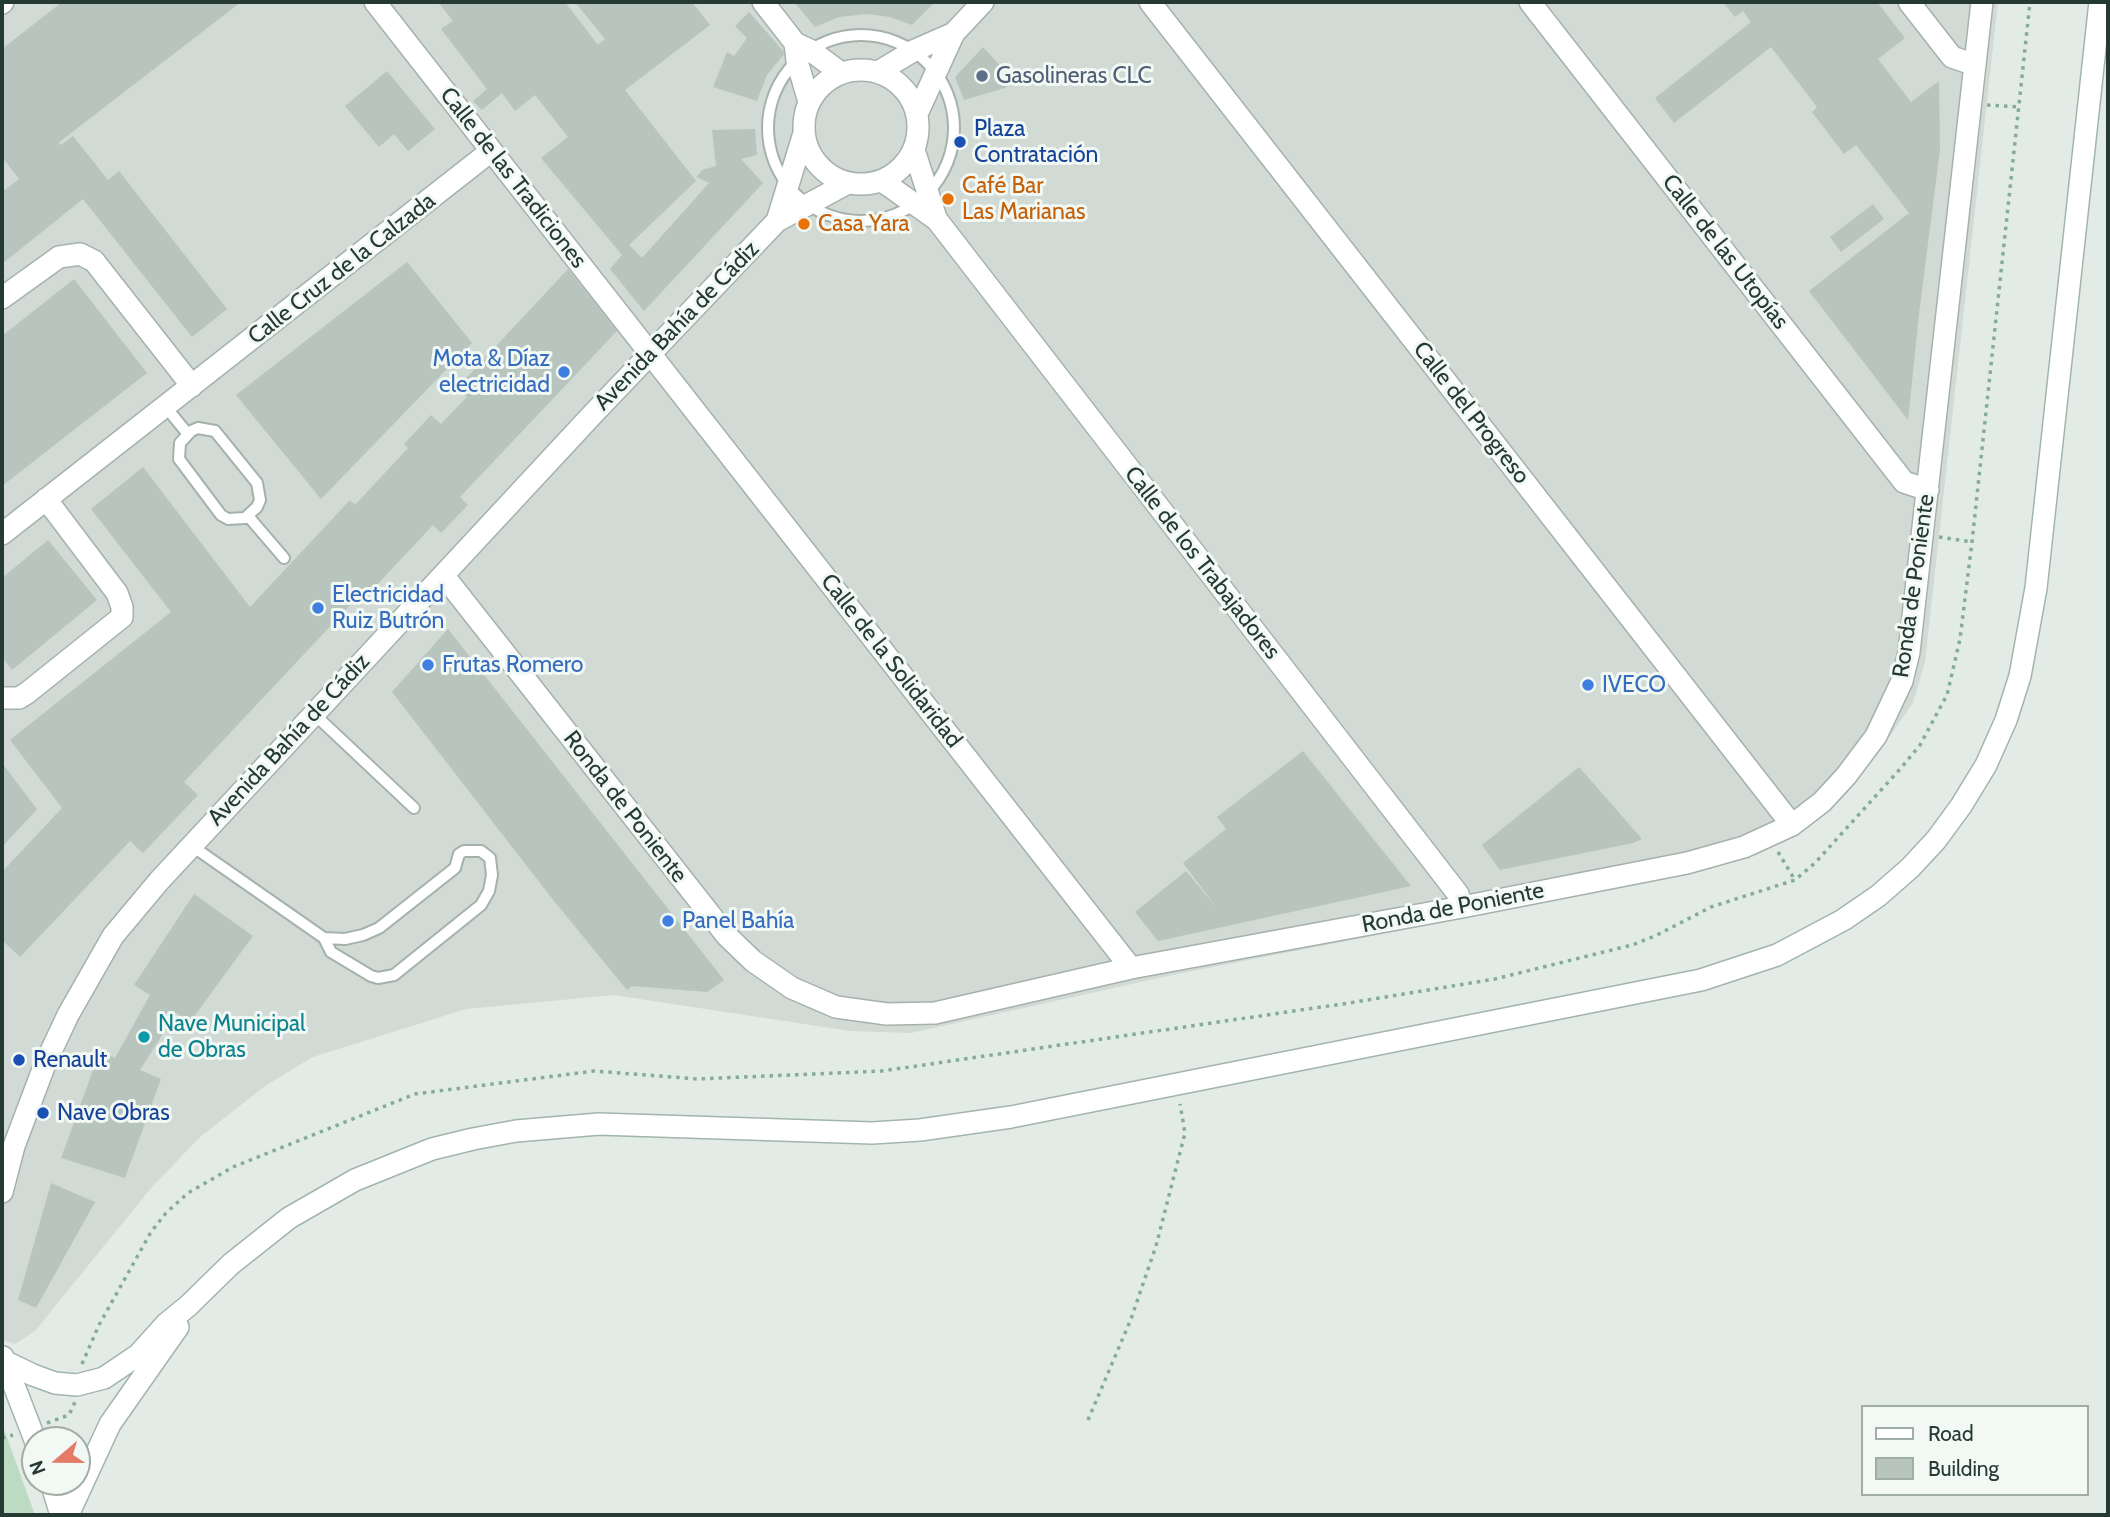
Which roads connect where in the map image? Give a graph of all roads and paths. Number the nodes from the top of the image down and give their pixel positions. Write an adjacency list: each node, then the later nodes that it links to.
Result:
1 (375, 2): 23 (street, Calle de las Tradiciones)
2 (763, 2): 11 (street)
3 (983, 2): 10 (street)
4 (1150, 2): 46 (street, Calle del Progreso)
5 (1530, 2): 35 (street, Calle de las Utopías)
6 (1909, 2): 13 (street)
7 (1982, 2): 13 (street, Ronda de Poniente)
8 (2030, 2): 19 (path)
9 (2100, 2): 53 (street)
10 (954, 33): 12 (street); 16 (street)
11 (800, 51): 12 (lane); 15 (street); 17 (street); 26 (lane)
12 (913, 51): 14 (street); 16 (lane)
13 (1975, 65): 18 (street, Ronda de Poniente)
14 (878, 72): 15 (street); 20 (street)
15 (841, 73): 17 (street)
16 (936, 74): 20 (street); 27 (lane)
17 (809, 102): 21 (street)
18 (1971, 104): 19 (path); 35 (street, Ronda de Poniente)
19 (2020, 107): 40 (path)
20 (917, 114): 22 (street)
21 (804, 133): 25 (street); 26 (street, Avenida Bahía de Cádiz)
22 (914, 150): 24 (street); 27 (street, Calle de los Trabajadores)
23 (491, 151): 31 (street, Calle de las Tradiciones); 32 (street, Calle Cruz de la Calzada)
24 (882, 181): 25 (street); 27 (street)
25 (848, 183): 28 (street, Avenida Bahía de Cádiz)
26 (788, 187): 28 (lane); 29 (street, Avenida Bahía de Cádiz)
27 (922, 199): 28 (lane); 50 (street, Calle de los Trabajadores)
28 (809, 205): 29 (street, Avenida Bahía de Cádiz)
29 (777, 221): 31 (street, Avenida Bahía de Cádiz)
30 (2, 298): 32 (street)
31 (651, 354): 42 (street, Avenida Bahía de Cádiz); 52 (street, Calle de la Solidaridad)
32 (192, 386): 33 (street, Calle Cruz de la Calzada)
33 (165, 406): 34 (lane); 36 (street, Calle Cruz de la Calzada)
34 (187, 433): 37 (lane); 37 (lane)
35 (1928, 490): 39 (street, Ronda de Poniente)
36 (46, 499): 38 (street, Calle Cruz de la Calzada); 43 (street)
37 (248, 516): 41 (lane)
38 (2, 534)
39 (1923, 534): 40 (path); 46 (street, Ronda de Poniente)
40 (1972, 542): 49 (path)
41 (284, 558)
42 (444, 576): 44 (street, Avenida Bahía de Cádiz); 52 (street, Ronda de Poniente)
43 (2, 698)
44 (313, 713): 45 (lane); 48 (street, Avenida Bahía de Cádiz)
45 (414, 808)
46 (1792, 825): 47 (street, Ronda de Poniente)
47 (1769, 836): 49 (path); 50 (street, Ronda de Poniente)
48 (192, 846): 51 (lane); 54 (street, Avenida Bahía de Cádiz)
49 (1795, 880): 57 (path)
50 (1462, 907): 52 (street, Ronda de Poniente)
51 (324, 938): 51 (lane)
52 (1131, 968)
53 (1175, 1084): 55 (street); 58 (path)
54 (2, 1192)
55 (188, 1307): 57 (street); 65 (street)
56 (4, 1358): 57 (street); 59 (street)
57 (77, 1385): 60 (path)
58 (1088, 1420)
59 (30, 1426)
60 (48, 1426)
61 (21, 1436): 62 (path)
62 (2, 1438)
63 (55, 1496): 64 (street)
64 (61, 1515)
65 (68, 1515)

